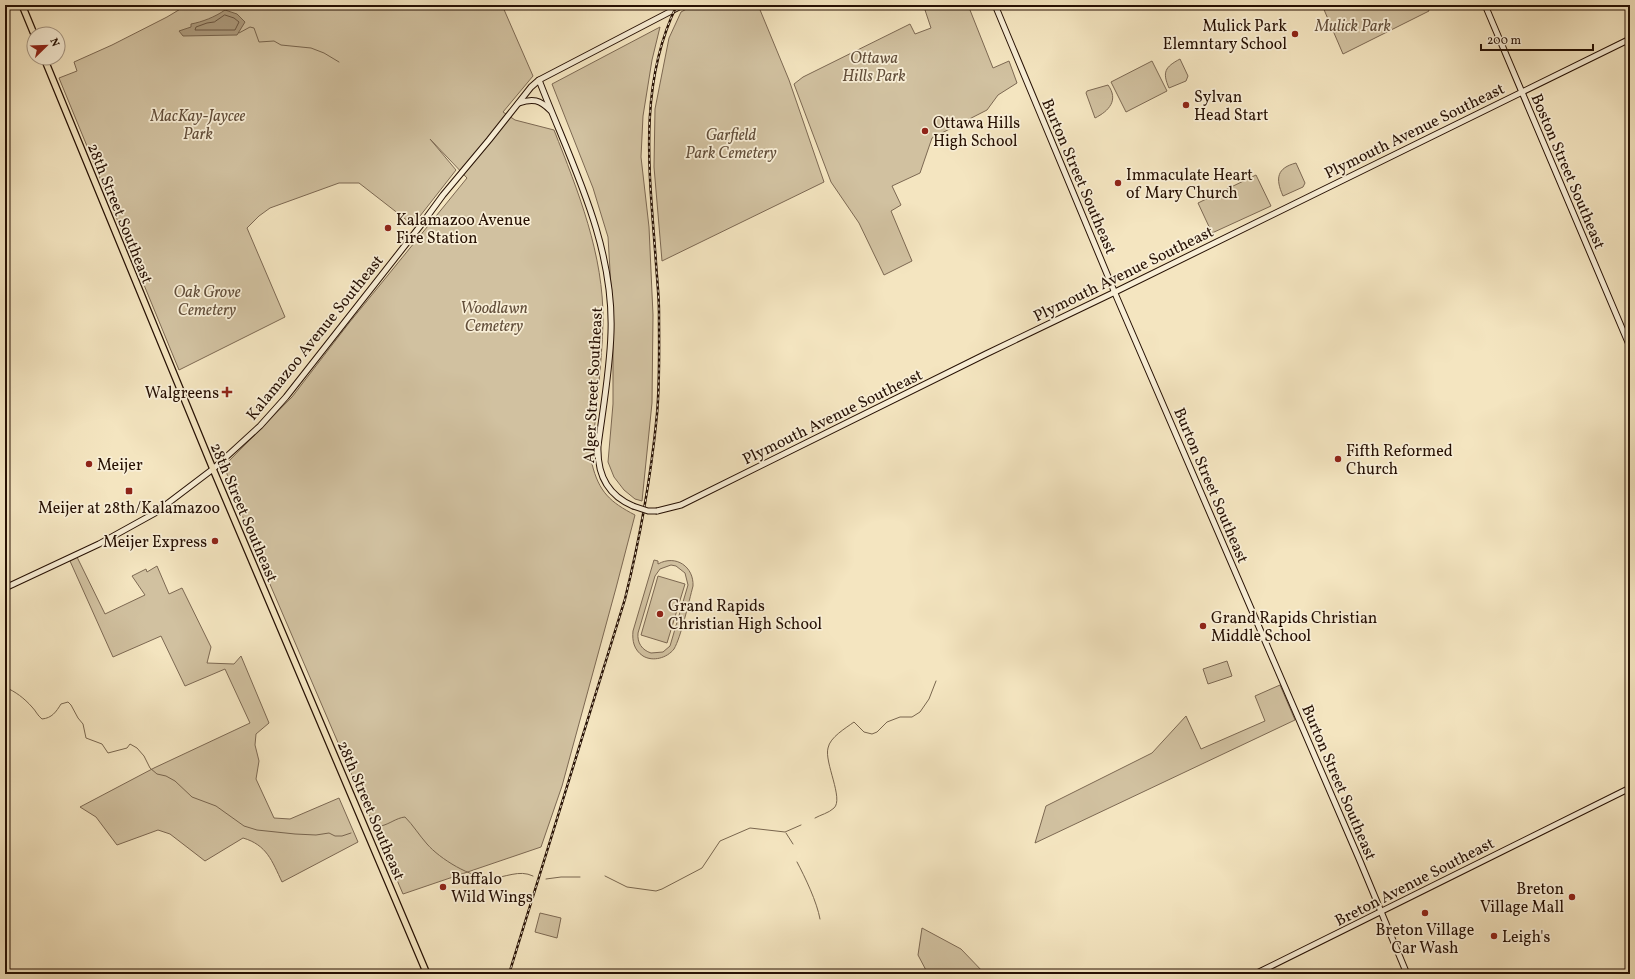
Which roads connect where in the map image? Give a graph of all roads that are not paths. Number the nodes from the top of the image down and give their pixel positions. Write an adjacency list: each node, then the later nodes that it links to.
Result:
1 (22, 5): 5 (main road)
2 (683, 5): 8 (main road, Kalamazoo Avenue Southeast)
3 (995, 5): 12 (main road, Burton Street Southeast)
4 (1485, 5): 9 (main road, Boston Street Southeast)
5 (31, 26)
6 (1630, 39): 9 (main road, Plymouth Avenue Southeast)
7 (47, 66): 14 (main road, 28th Street Southeast)
8 (539, 80): 10 (main road, Kalamazoo Avenue Southeast); 11 (main road, Alger Street Southeast)
9 (1521, 92): 12 (main road, Plymouth Avenue Southeast); 13 (main road, Boston Street Southeast)
10 (518, 104): 11 (main road); 14 (main road, Kalamazoo Avenue Southeast)
11 (552, 112): 15 (main road, Alger Street Southeast)
12 (1115, 292): 15 (main road, Plymouth Avenue Southeast, bridge); 18 (main road, Burton Street Southeast)
13 (1630, 347)
14 (213, 470): 16 (main road, Kalamazoo Avenue Southeast); 19 (main road, 28th Street Southeast)
15 (625, 502)
16 (5, 588)
17 (1630, 788): 18 (main road, Breton Avenue Southeast)
18 (1382, 912): 20 (main road, Breton Avenue Southeast); 21 (main road, Burton Street Southeast)
19 (427, 974)
20 (1255, 974)
21 (1407, 974)

